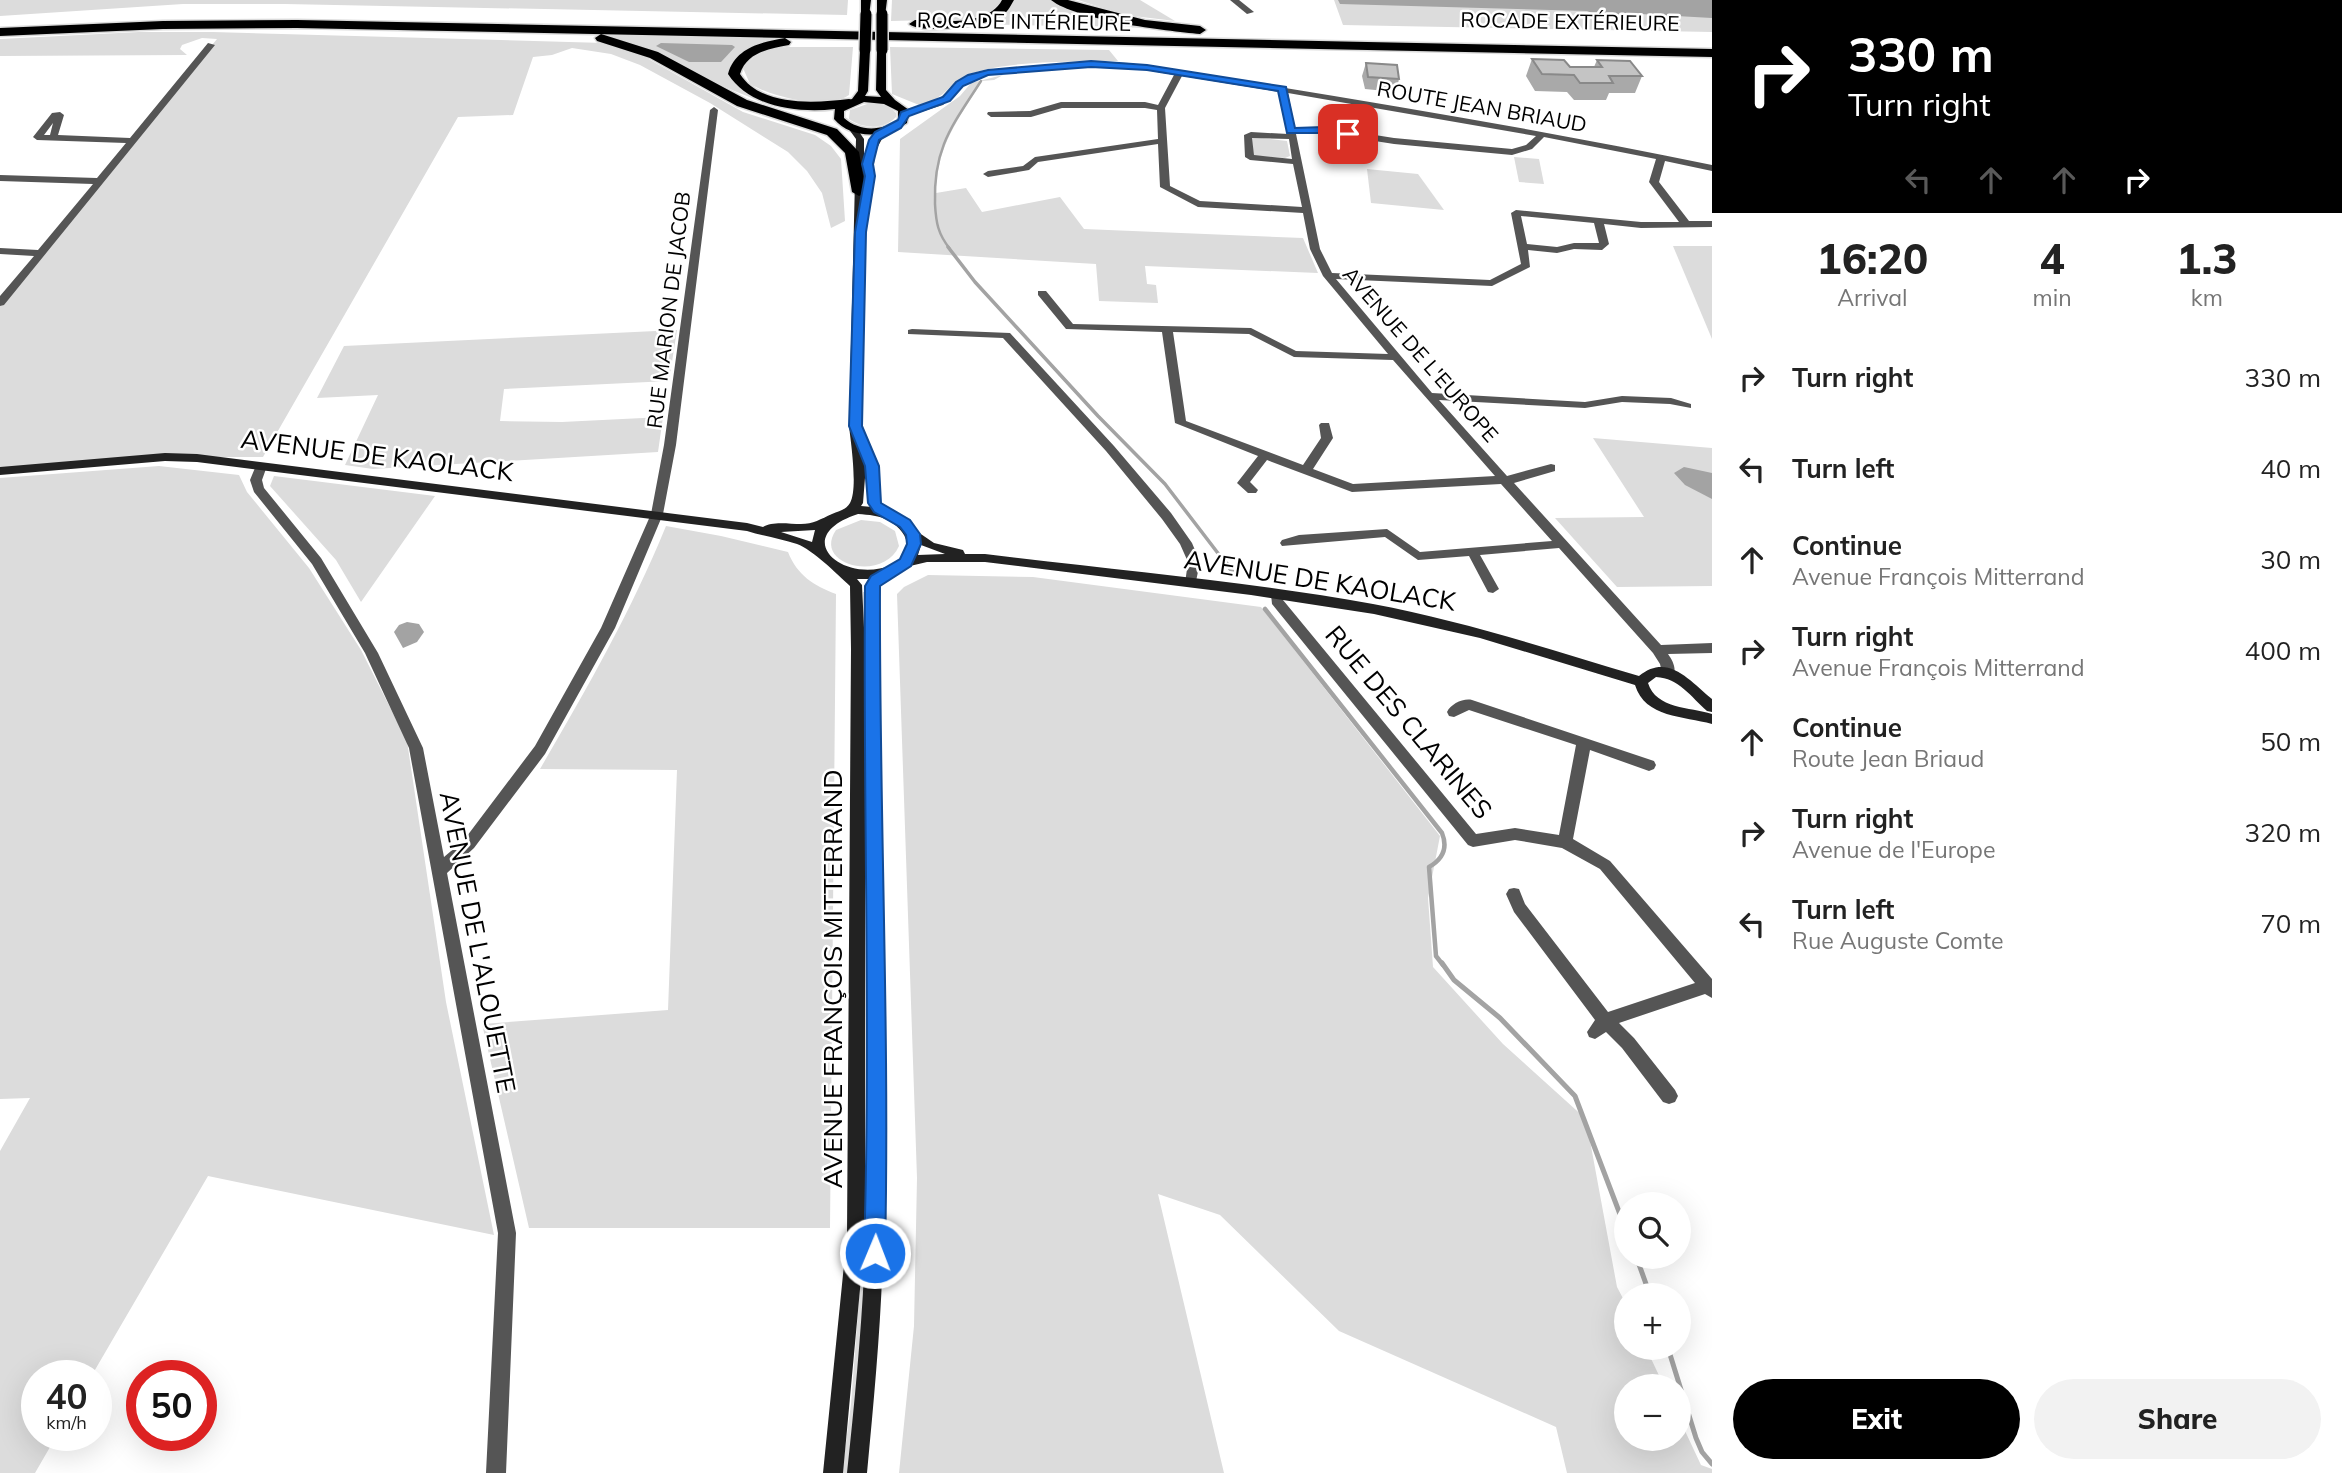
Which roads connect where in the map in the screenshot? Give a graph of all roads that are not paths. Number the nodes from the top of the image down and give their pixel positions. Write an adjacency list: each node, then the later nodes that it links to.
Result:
1 (866, 0): 19 (main road, bridge)
2 (882, 0): 20 (main road, bridge)
3 (1008, 0): 9 (highway)
4 (1057, 0): 11 (highway)
5 (1234, 0): 6 (street)
6 (1250, 12)
7 (0, 25): 9 (highway, ROCADE EXTÉRIEURE)
8 (436, 27): 10 (highway, ROCADE INTÉRIEURE); 12 (highway, ROCADE INTÉRIEURE); 18 (highway)
9 (862, 27): 11 (highway, ROCADE EXTÉRIEURE)
10 (0, 32)
11 (1250, 34): 13 (highway, ROCADE EXTÉRIEURE)
12 (973, 39): 15 (highway, ROCADE INTÉRIEURE); 19 (highway)
13 (1712, 42)
14 (211, 46): 30 (street)
15 (1712, 53)
16 (1179, 72): 17 (street, ROUTE JEAN BRIAUD); 20 (street, ROUTE JEAN BRIAUD); 21 (street)
17 (1283, 89): 27 (street, AVENUE DE L'EUROPE); 28 (street, ROUTE JEAN BRIAUD)
18 (730, 94): 24 (highway); 40 (highway)
19 (852, 102): 20 (main road); 24 (main road)
20 (898, 107): 26 (main road)
21 (1161, 108): 23 (street); 31 (street)
22 (714, 110): 68 (street, RUE MARION DE JACOB)
23 (991, 114)
24 (839, 119): 25 (main road)
25 (852, 128): 26 (main road); 40 (main road)
26 (889, 129): 45 (main road)
27 (1292, 134): 28 (street); 33 (street, AVENUE DE L'EUROPE); 33 (street)
28 (1544, 134): 32 (street, ROUTE JEAN BRIAUD)
29 (53, 138): 30 (street)
30 (133, 141): 37 (street)
31 (1163, 141): 35 (street); 41 (street)
32 (1661, 158): 34 (street, ROUTE JEAN BRIAUD); 44 (street)
33 (1299, 162): 41 (street, AVENUE DE L'EUROPE)
34 (1712, 168)
35 (988, 174)
36 (0, 177): 37 (street)
37 (101, 181): 39 (street)
38 (0, 185): 39 (street)
39 (93, 190): 48 (street)
40 (859, 192): 45 (main road)
41 (1307, 210): 49 (street, AVENUE DE L'EUROPE)
42 (1598, 220): 44 (street); 46 (street); 46 (street)
43 (1712, 224): 44 (street)
44 (1687, 225)
45 (860, 232): 58 (main road)
46 (1522, 247): 49 (street)
47 (0, 251): 48 (street)
48 (42, 253): 51 (street)
49 (1328, 276): 54 (street, AVENUE DE L'EUROPE)
50 (1042, 293): 52 (street)
51 (0, 303)
52 (1167, 329): 54 (street); 59 (street)
53 (912, 332): 80 (street)
54 (1396, 358): 55 (street, AVENUE DE L'EUROPE)
55 (1429, 396): 56 (street); 64 (street, AVENUE DE L'EUROPE)
56 (1687, 406)
57 (1325, 425): 62 (street)
58 (855, 426): 66 (main road); 67 (main road)
59 (1265, 454): 62 (street); 65 (street)
60 (261, 466): 63 (main road, AVENUE DE KAOLACK); 68 (main road, AVENUE DE KAOLACK); 95 (street, AVENUE DE L'ALOUETTE)
61 (1551, 468): 64 (street, AVENUE DE L'EUROPE)
62 (1306, 470): 64 (street)
63 (0, 471)
64 (1503, 477): 73 (street, AVENUE DE L'EUROPE)
65 (1252, 490)
66 (848, 512): 67 (main road); 69 (main road)
67 (885, 513): 71 (main road)
68 (657, 514): 70 (main road, AVENUE DE KAOLACK); 95 (street, RUE MARION DE JACOB)
69 (826, 523): 70 (main road, AVENUE DE KAOLACK); 74 (main road)
70 (747, 527): 74 (main road, AVENUE DE KAOLACK)
71 (913, 534): 76 (main road, AVENUE DE KAOLACK); 77 (main road)
72 (1286, 543): 75 (street)
73 (1561, 544): 75 (street); 84 (street, AVENUE DE L'EUROPE)
74 (818, 551): 78 (main road)
75 (1472, 551): 81 (street)
76 (985, 558): 77 (main road, AVENUE DE KAOLACK); 80 (main road, AVENUE DE KAOLACK)
77 (906, 562): 79 (main road)
78 (844, 573): 79 (main road); 101 (main road, AVENUE FRANÇOIS MITTERRAND)
79 (888, 573): 102 (main road, AVENUE FRANÇOIS MITTERRAND)
80 (1191, 583): 82 (main road, AVENUE DE KAOLACK)
81 (1493, 589)
82 (1277, 594): 86 (main road, AVENUE DE KAOLACK); 94 (street, RUE DES CLARINES)
83 (1712, 648): 84 (street)
84 (1658, 650): 85 (street, AVENUE DE L'EUROPE)
85 (1668, 673): 86 (main road); 87 (main road)
86 (1641, 682): 89 (main road)
87 (1696, 692): 88 (main road); 89 (main road)
88 (1712, 707)
89 (1684, 711): 91 (main road)
90 (1454, 712): 92 (street)
91 (1712, 719)
92 (1584, 742): 93 (street); 94 (street)
93 (1649, 765)
94 (1565, 842): 97 (street, RUE DES CLARINES)
95 (440, 870): 100 (street, AVENUE DE L'ALOUETTE)
96 (1514, 894): 98 (street)
97 (1710, 988): 98 (street)
98 (1600, 1026): 99 (street)
99 (1669, 1096)
100 (496, 1473)
101 (833, 1473)
102 (857, 1473)

